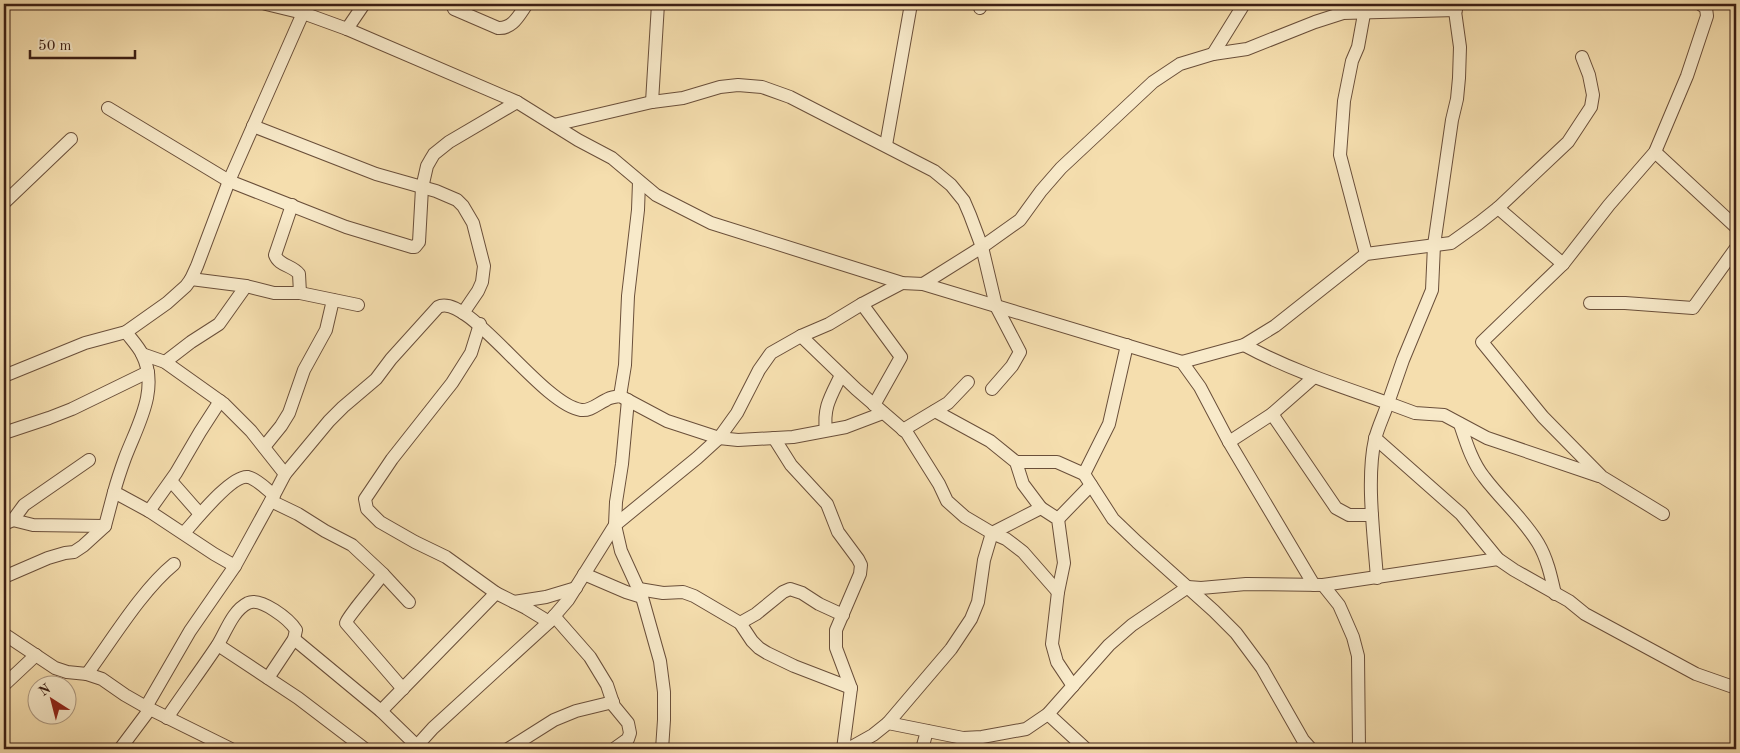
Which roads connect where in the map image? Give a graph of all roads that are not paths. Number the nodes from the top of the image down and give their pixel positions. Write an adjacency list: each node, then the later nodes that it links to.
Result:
1 (266, 4): 10 (street)
2 (364, 4): 12 (street)
3 (452, 4): 4 (street)
4 (527, 4)
5 (911, 4): 21 (street)
6 (1700, 4): 22 (street)
7 (655, 5): 16 (street)
8 (1238, 5): 13 (street)
9 (1455, 7): 11 (street); 30 (street)
10 (303, 13): 12 (street); 19 (street)
11 (1364, 14): 13 (street); 33 (street)
12 (347, 29): 15 (street)
13 (1213, 54): 31 (street)
14 (1582, 58): 28 (street)
15 (516, 102): 18 (street); 25 (street)
16 (652, 102): 18 (street); 21 (street)
17 (108, 108): 23 (street)
18 (554, 125): 24 (street)
19 (253, 126): 23 (street); 25 (street)
20 (71, 139): 26 (street)
21 (886, 145): 31 (street)
22 (1656, 152): 29 (street); 34 (street)
23 (229, 180): 27 (street); 35 (street)
24 (639, 182): 36 (street); 60 (street)
25 (422, 188): 27 (street); 45 (street)
26 (4, 204)
27 (292, 205): 39 (street)
28 (1498, 208): 30 (street); 34 (street)
29 (1736, 227)
30 (1434, 245): 33 (street); 62 (street)
31 (982, 247): 37 (street); 44 (street)
32 (1736, 248): 41 (street)
33 (1366, 254): 50 (street)
34 (1563, 264): 79 (street)
35 (191, 279): 38 (street); 47 (street)
36 (902, 283): 37 (street); 42 (street)
37 (923, 284): 44 (street)
38 (246, 286): 39 (street); 52 (street)
39 (300, 293): 40 (street)
40 (333, 300): 43 (street); 74 (street)
41 (1590, 303)
42 (862, 304): 48 (street); 63 (street)
43 (358, 305)
44 (996, 306): 49 (street); 59 (street)
45 (464, 313): 46 (street); 77 (street)
46 (480, 324): 60 (street); 106 (street)
47 (126, 332): 51 (street); 56 (street)
48 (801, 336): 55 (street); 70 (street)
49 (1126, 345): 53 (street); 78 (street)
50 (1244, 345): 53 (street); 57 (street)
51 (142, 354): 52 (street); 54 (street)
52 (165, 362): 61 (street)
53 (1182, 362): 73 (street)
54 (148, 372): 69 (street); 82 (street)
55 (841, 375): 63 (street); 67 (street)
56 (4, 376)
57 (1313, 378): 62 (street); 65 (street)
58 (968, 382): 64 (street)
59 (992, 389)
60 (624, 398): 70 (street); 91 (street)
61 (220, 401): 74 (street); 80 (street)
62 (1388, 404): 66 (street); 72 (street)
63 (878, 409): 67 (street); 68 (street)
64 (935, 411): 68 (street); 76 (street)
65 (1272, 414): 73 (street); 88 (street)
66 (1460, 424): 79 (street); 108 (street)
67 (826, 430): 71 (street)
68 (904, 430): 94 (street)
69 (4, 433)
70 (719, 438): 71 (street); 91 (street)
71 (774, 438): 111 (street)
72 (1375, 438): 88 (street); 95 (street)
73 (1229, 442): 102 (street)
74 (264, 447): 77 (street)
75 (89, 460): 90 (street)
76 (1016, 462): 78 (street); 84 (street)
77 (285, 474): 83 (street)
78 (1084, 474): 81 (street)
79 (1602, 477): 87 (street)
80 (171, 481): 85 (street); 86 (street)
81 (1091, 485): 89 (street); 103 (street)
82 (114, 492): 85 (street); 92 (street)
83 (272, 498): 86 (street); 97 (street); 98 (street)
84 (1041, 508): 89 (street); 94 (street)
85 (150, 511): 93 (street)
86 (200, 514): 93 (street)
87 (1663, 514)
88 (1372, 515): 101 (street)
89 (1058, 519): 105 (street)
90 (8, 522): 92 (street)
91 (615, 525): 99 (street); 107 (street)
92 (105, 526): 100 (street)
93 (184, 533): 97 (street)
94 (992, 533): 105 (street); 130 (street)
95 (1498, 559): 101 (street); 108 (street)
96 (174, 564): 118 (street)
97 (235, 566): 126 (street)
98 (384, 574): 109 (street); 124 (street)
99 (584, 574): 104 (street); 107 (street)
100 (4, 577)
101 (1377, 578): 102 (street)
102 (1319, 585): 103 (street); 143 (street)
103 (1188, 587): 121 (street); 142 (street)
104 (576, 588): 110 (street); 112 (street)
105 (1058, 592): 121 (street)
106 (496, 593): 110 (street); 124 (street)
107 (641, 593): 113 (street); 138 (street)
108 (1555, 594): 123 (street)
109 (408, 602)
110 (514, 602): 112 (street)
111 (842, 615): 113 (street); 122 (street)
112 (551, 619): 125 (street); 132 (street)
113 (740, 623): 122 (street)
114 (4, 634): 117 (street)
115 (294, 639): 116 (street); 119 (street); 127 (street)
116 (218, 645): 119 (street); 129 (street)
117 (36, 655): 118 (street); 120 (street)
118 (87, 674): 126 (street)
119 (268, 678): 135 (street)
120 (4, 685)
121 (1073, 686): 128 (street)
122 (851, 688): 139 (street)
123 (1736, 688)
124 (403, 689): 127 (street)
125 (613, 702): 136 (street); 137 (street)
126 (148, 708): 129 (street); 133 (street)
127 (381, 711): 132 (street)
128 (1048, 714): 131 (street); 141 (street)
129 (166, 718): 134 (street)
130 (888, 723): 131 (street); 139 (street)
131 (927, 731): 140 (street)
132 (415, 748)
133 (120, 749)
134 (231, 749)
135 (366, 749)
136 (508, 749)
137 (614, 749)
138 (662, 749)
139 (850, 749)
140 (922, 749)
141 (1086, 749)
142 (1311, 749)
143 (1359, 749)

